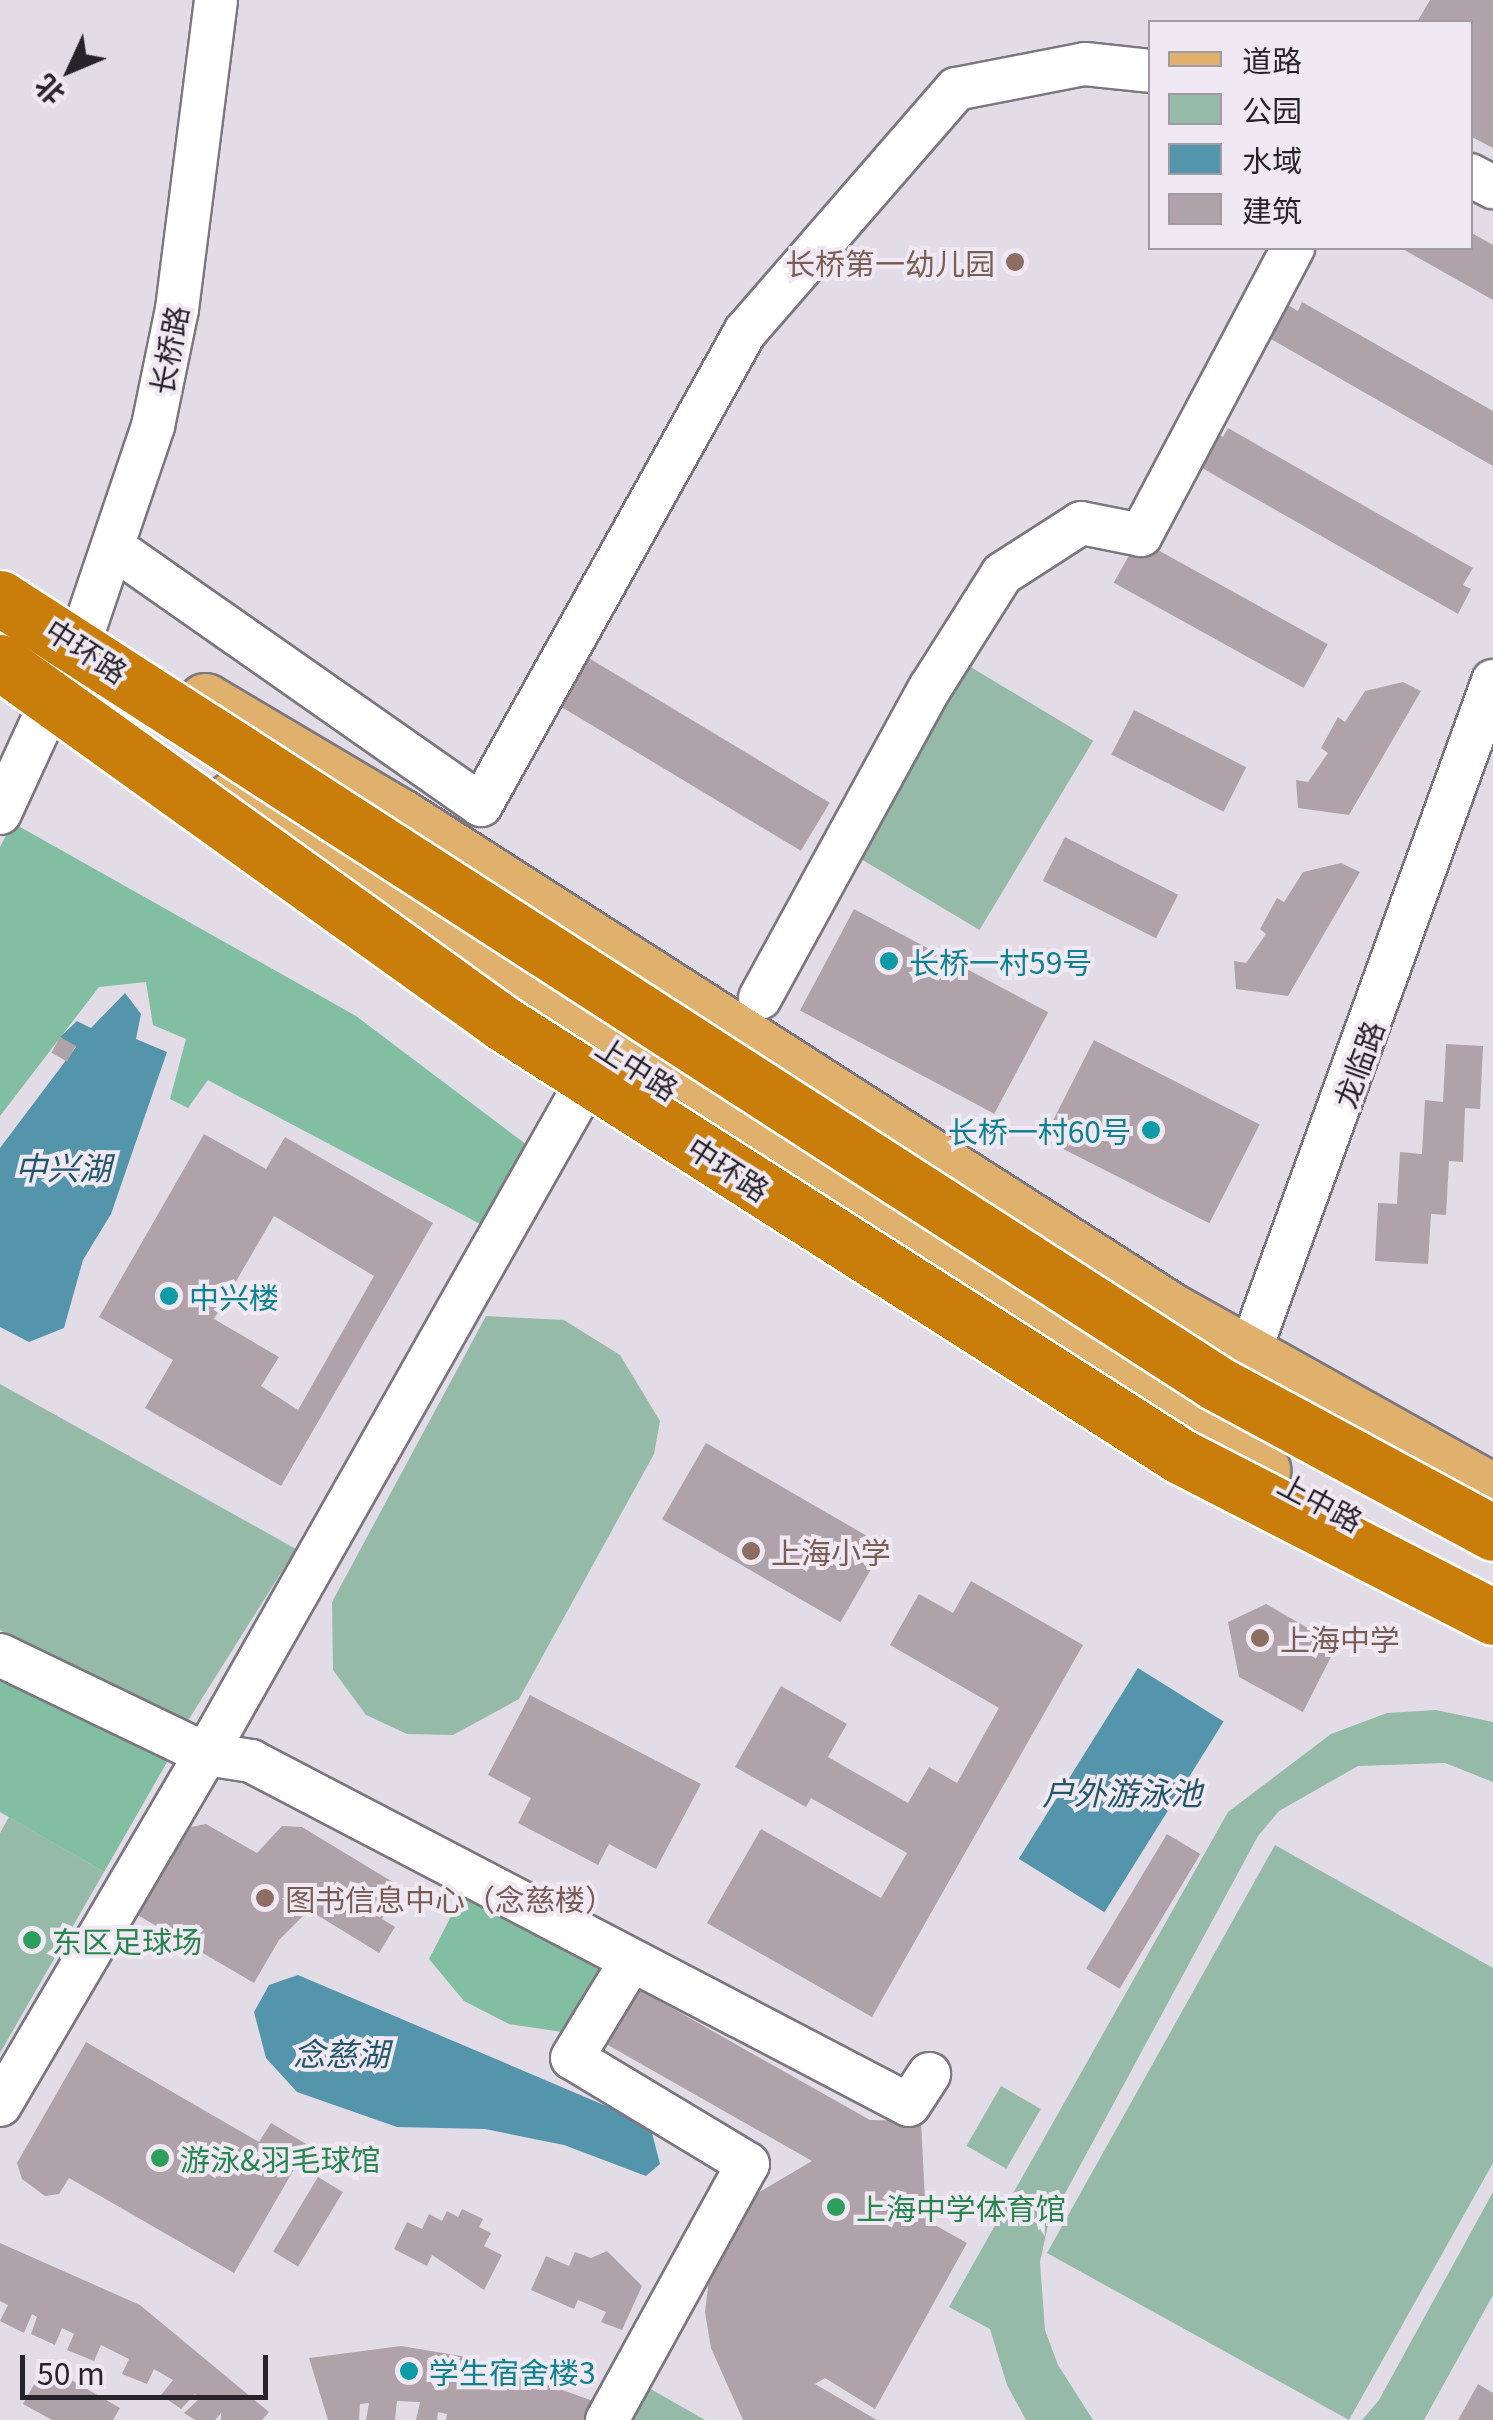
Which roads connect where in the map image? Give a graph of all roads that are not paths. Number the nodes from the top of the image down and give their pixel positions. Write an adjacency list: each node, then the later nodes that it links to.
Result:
1 (216, 0): 4 (street, 长桥路)
2 (1148, 71): 4 (street)
3 (1292, 250): 13 (street)
4 (114, 548): 7 (street, 长桥路)
5 (0, 584): 7 (main road)
6 (0, 598): 18 (highway, 中环路, bridge)
7 (84, 630): 11 (street, 长桥路); 15 (main road)
8 (0, 647): 11 (main road, 上中路)
9 (0, 662): 20 (highway, 中环路, bridge)
10 (1493, 681): 15 (street, 龙临路)
11 (60, 684): 12 (street, 长桥路); 14 (main road, 上中路)
12 (0, 813)
13 (760, 998)
14 (607, 1046): 16 (main road, 上中路); 22 (street)
15 (1249, 1358): 16 (street, 龙临路); 17 (main road)
16 (1214, 1444): 19 (main road, 上中路)
17 (1493, 1492)
18 (1493, 1533)
19 (1493, 1590)
20 (1493, 1617)
21 (0, 1655): 22 (street)
22 (206, 1754): 23 (street); 25 (street)
23 (631, 1960): 24 (street); 26 (street)
24 (928, 2074)
25 (0, 2105)
26 (607, 2420)

